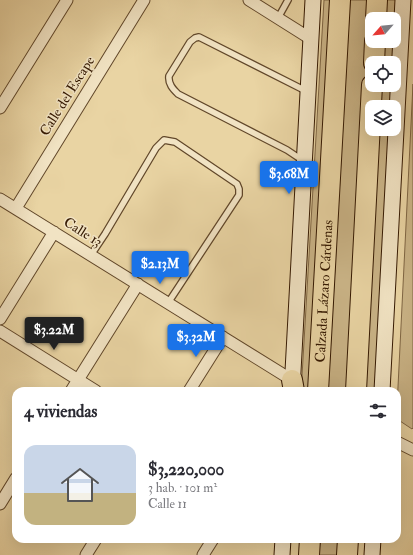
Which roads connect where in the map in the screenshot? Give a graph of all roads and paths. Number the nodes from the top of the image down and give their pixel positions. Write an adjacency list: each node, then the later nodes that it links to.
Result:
1 (67, 0): 14 (street)
2 (144, 0): 17 (street, Calle del Escape)
3 (249, 0): 10 (street)
4 (288, 0): 10 (lane)
5 (313, 0): 11 (main road, Calzada Lázaro Cárdenas)
6 (340, 0): 30 (highway, Calzada Lázaro Cárdenas)
7 (377, 0): 9 (highway)
8 (403, 0): 32 (main road)
9 (376, 12)
10 (278, 18): 11 (street)
11 (311, 38): 12 (main road, Calzada Lázaro Cárdenas)
12 (308, 92): 15 (main road, Calzada Lázaro Cárdenas); 15 (lane)
13 (372, 92): 31 (highway)
14 (0, 108)
15 (304, 162): 29 (main road, Calzada Lázaro Cárdenas)
16 (0, 198): 17 (street, Calle 13)
17 (16, 208): 18 (street, Calle 13)
18 (54, 232): 19 (street, Calle 13); 22 (street)
19 (90, 255): 20 (street, Calle 13); 21 (lane)
20 (138, 284): 21 (street, Calle 13); 25 (street)
21 (168, 303): 24 (street, Calle 13)
22 (0, 319)
23 (0, 331): 25 (street)
24 (222, 337): 28 (street); 29 (street, Calle 13)
25 (78, 380): 26 (street); 27 (street)
26 (74, 387)
27 (89, 387)
28 (191, 387)
29 (293, 387)
30 (318, 387)
31 (356, 387)
32 (382, 387)
33 (401, 444): 34 (street)
34 (413, 450)
35 (12, 484): 36 (street)
36 (0, 504)
37 (94, 543): 43 (street)
38 (210, 543): 44 (street)
39 (283, 543): 45 (main road)
40 (310, 543): 46 (highway)
41 (348, 543): 47 (highway)
42 (373, 543): 48 (main road)
43 (86, 555)
44 (203, 555)
45 (282, 555)
46 (309, 555)
47 (347, 555)
48 (372, 555)

